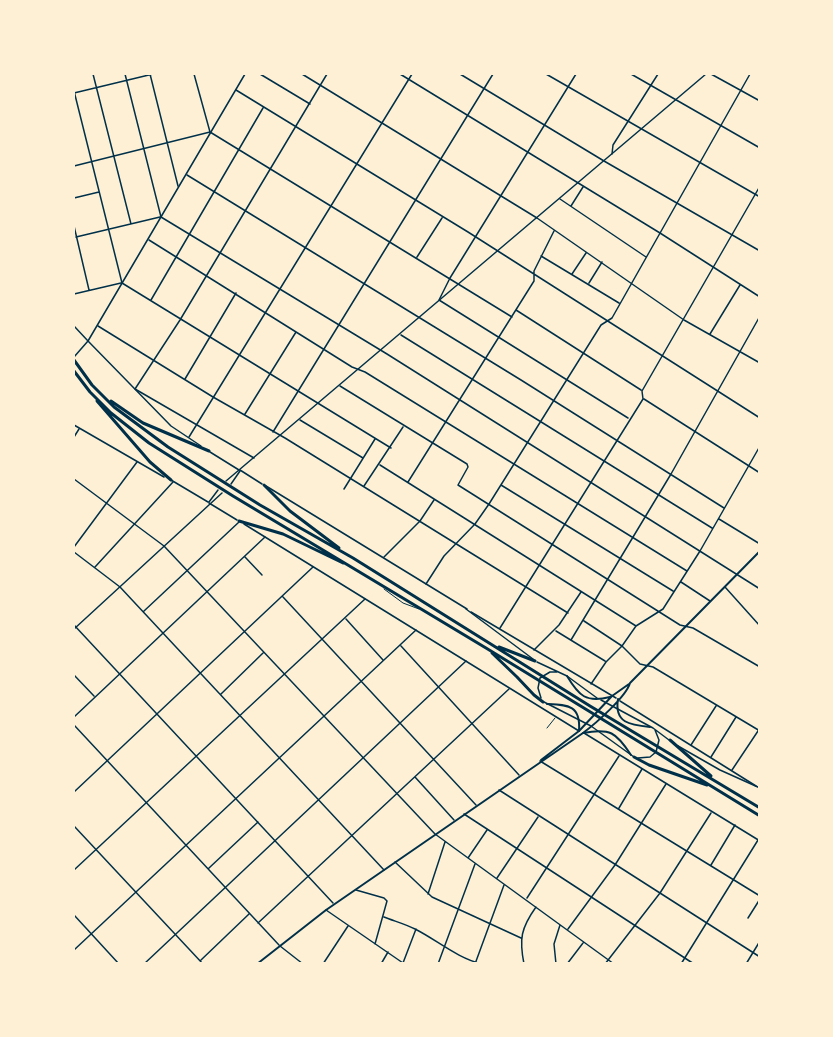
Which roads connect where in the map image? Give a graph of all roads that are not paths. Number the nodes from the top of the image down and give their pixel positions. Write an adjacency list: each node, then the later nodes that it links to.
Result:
1 (93, 74): 25 (street)
2 (125, 74): 21 (street)
3 (151, 74): 21 (street); 42 (street)
4 (194, 74): 41 (street)
5 (245, 74): 27 (street)
6 (260, 74): 32 (street)
7 (302, 74): 22 (street)
8 (327, 74): 22 (street)
9 (400, 74): 20 (street)
10 (412, 74): 20 (street)
11 (460, 74): 26 (street)
12 (494, 74): 26 (street)
13 (546, 74): 24 (street)
14 (576, 74): 24 (street)
15 (630, 74): 23 (street)
16 (658, 74): 23 (street)
17 (706, 74): 30 (street)
18 (711, 74): 28 (street)
19 (750, 74): 28 (street)
20 (409, 79): 34 (street); 36 (street)
21 (126, 80): 25 (street); 43 (street)
22 (321, 85): 32 (street); 36 (street)
23 (650, 85): 30 (street); 35 (street)
24 (568, 86): 35 (street); 37 (street)
25 (96, 87): 29 (street); 48 (street)
26 (484, 88): 34 (street); 37 (street)
27 (236, 90): 33 (street); 41 (street)
28 (740, 90): 31 (street); 38 (street)
29 (74, 92): 50 (street)
30 (675, 100): 38 (street); 40 (street)
31 (759, 101)
32 (310, 104): 39 (street)
33 (264, 107): 39 (street); 45 (street)
34 (468, 115): 46 (street); 49 (street)
35 (628, 121): 40 (street); 47 (street)
36 (382, 123): 49 (street); 53 (street)
37 (544, 125): 46 (street); 51 (street)
38 (720, 126): 44 (street); 52 (street)
39 (296, 128): 53 (street); 55 (street)
40 (642, 129): 47 (street); 52 (street)
41 (210, 132): 42 (street); 45 (street); 56 (street)
42 (167, 143): 43 (street); 60 (street)
43 (144, 148): 48 (street); 73 (street)
44 (759, 148)
45 (238, 150): 55 (street); 62 (street)
46 (527, 152): 57 (street); 64 (street)
47 (612, 154): 51 (street)
48 (114, 156): 50 (street); 76 (street)
49 (442, 159): 64 (street); 68 (street)
50 (91, 161): 54 (street); 61 (street)
51 (604, 161): 57 (street); 69 (street)
52 (700, 162): 63 (street); 69 (street)
53 (357, 164): 68 (street); 70 (street)
54 (74, 166)
55 (271, 170): 70 (street); 72 (street)
56 (186, 174): 60 (street); 62 (street)
57 (578, 183): 58 (street); 67 (street)
58 (583, 186): 71 (street); 80 (street)
59 (759, 186): 63 (street)
60 (178, 187): 73 (street)
61 (99, 192): 66 (street); 78 (street)
62 (214, 192): 72 (street); 81 (street)
63 (755, 194): 65 (street); 82 (street)
64 (501, 195): 75 (street); 84 (street)
65 (759, 197)
66 (74, 198)
67 (560, 199): 71 (street); 75 (street)
68 (416, 201): 74 (street); 86 (street)
69 (677, 203): 80 (street); 82 (street)
70 (331, 205): 86 (street); 87 (street)
71 (571, 207): 94 (street)
72 (246, 211): 87 (street); 91 (street)
73 (160, 217): 76 (street); 81 (street); 85 (street)
74 (443, 217): 84 (street); 95 (street)
75 (537, 218): 79 (street); 88 (street)
76 (131, 224): 78 (street)
77 (74, 226): 83 (street)
78 (109, 230): 83 (street); 102 (street)
79 (555, 230): 90 (street); 93 (street)
80 (660, 233): 94 (street); 97 (street)
81 (189, 234): 91 (street); 92 (street)
82 (732, 235): 89 (street); 97 (street)
83 (76, 237): 108 (street)
84 (475, 237): 88 (street); 101 (street)
85 (148, 239): 92 (street); 102 (street)
86 (390, 242): 95 (street); 106 (street)
87 (305, 248): 106 (street); 109 (street)
88 (498, 251): 100 (street); 103 (street)
89 (759, 251)
90 (586, 252): 96 (street); 98 (street)
91 (219, 253): 99 (street); 109 (street)
92 (176, 256): 99 (street); 114 (street)
93 (541, 256): 98 (street); 100 (street)
94 (646, 257): 105 (street)
95 (416, 258): 101 (street)
96 (602, 262): 104 (street); 105 (street)
97 (713, 268): 107 (street); 122 (street)
98 (572, 274): 104 (street)
99 (207, 275): 110 (street); 121 (street)
100 (534, 275): 116 (street); 123 (street)
101 (450, 278): 103 (street); 113 (street)
102 (122, 283): 108 (street); 114 (street); 125 (street)
103 (459, 284): 113 (street); 119 (street)
104 (589, 284): 115 (street)
105 (633, 284): 115 (street); 122 (street)
106 (364, 285): 120 (street); 126 (street)
107 (740, 285): 112 (street); 129 (street)
108 (89, 290): 111 (street)
109 (279, 290): 117 (street); 126 (street)
110 (236, 293): 117 (street); 130 (street)
111 (74, 294)
112 (759, 297)
113 (439, 300): 120 (street); 131 (street)
114 (150, 301): 121 (street)
115 (620, 303): 123 (street)
116 (516, 310): 119 (street); 136 (street)
117 (266, 312): 127 (street); 137 (street)
118 (759, 316): 135 (street)
119 (512, 317): 131 (street)
120 (419, 318): 128 (street); 139 (street)
121 (180, 320): 130 (street); 141 (street)
122 (684, 320): 129 (street); 138 (street)
123 (607, 321): 136 (street); 138 (street)
124 (74, 326): 132 (street)
125 (97, 326): 132 (street); 141 (street)
126 (339, 327): 133 (street); 134 (street)
127 (296, 331): 133 (street); 145 (street)
128 (400, 334): 134 (street); 147 (street)
129 (709, 335): 135 (street)
130 (210, 337): 137 (street); 146 (street)
131 (499, 337): 139 (street); 148 (street)
132 (88, 341): 140 (street); 150 (street)
133 (325, 350): 143 (street); 154 (street)
134 (380, 351): 143 (street); 158 (street)
135 (738, 352): 142 (street); 152 (street)
136 (584, 353): 148 (street); 151 (street)
137 (239, 356): 145 (street); 156 (street)
138 (662, 356): 151 (street); 152 (street)
139 (486, 358): 147 (street); 159 (street)
140 (74, 360): 155 (highway)
141 (153, 360): 146 (street); 150 (street)
142 (759, 363)
143 (358, 369): 149 (street); 165 (street)
144 (74, 371): 153 (highway)
145 (270, 374): 154 (street); 161 (street)
146 (185, 379): 156 (street)
147 (474, 379): 158 (street); 166 (street)
148 (567, 380): 159 (street); 164 (street)
149 (339, 386): 160 (street); 169 (street)
150 (135, 389): 168 (street); 175 (street)
151 (642, 391): 157 (street)
152 (717, 391): 162 (street); 172 (street)
153 (90, 392): 195 (highway); 239 (highway)
154 (298, 392): 160 (street); 171 (street)
155 (102, 395): 182 (highway); 233 (highway)
156 (213, 397): 161 (street); 168 (street)
157 (643, 399): 164 (street); 172 (street)
158 (460, 400): 165 (street); 179 (street)
159 (554, 400): 166 (street); 177 (street)
160 (318, 403): 163 (street); 176 (street)
161 (244, 415): 171 (street)
162 (759, 418)
163 (299, 419): 173 (street); 184 (street)
164 (629, 419): 177 (street)
165 (446, 422): 178 (street); 187 (street)
166 (540, 422): 179 (street); 185 (street)
167 (74, 425): 170 (street)
168 (196, 425): 175 (street); 183 (street)
169 (404, 426): 178 (street); 181 (street)
170 (80, 428): 174 (street); 186 (street)
171 (273, 432): 173 (street)
172 (694, 432): 189 (street); 192 (street)
173 (280, 436): 183 (street); 193 (street)
174 (74, 437)
175 (188, 438): 182 (street)
176 (376, 439): 181 (street); 184 (street)
177 (616, 441): 185 (street); 192 (street)
178 (432, 443): 197 (street); 210 (street)
179 (527, 443): 187 (street); 198 (street)
180 (759, 446): 189 (street)
181 (391, 447): 188 (street)
182 (209, 451): 190 (street)
183 (254, 458): 190 (street)
184 (363, 458): 193 (street)
185 (603, 461): 198 (street); 206 (street)
186 (137, 462): 195 (street); 208 (street)
187 (512, 464): 200 (street); 211 (street)
188 (380, 465): 197 (street); 202 (street)
189 (748, 466): 191 (street); 212 (street)
190 (240, 470): 196 (street); 199 (street); 201 (street)
191 (759, 473)
192 (671, 474): 206 (street); 212 (street)
193 (350, 479): 202 (street); 203 (street)
194 (74, 480): 208 (street)
195 (173, 481): 209 (street); 218 (street)
196 (226, 481)
197 (407, 482): 207 (street)
198 (591, 483): 211 (street); 213 (street)
199 (231, 484)
200 (500, 484): 210 (street); 219 (street)
201 (264, 485): 232 (street); 233 (highway)
202 (363, 487): 216 (street)
203 (344, 489)
204 (218, 490): 209 (street)
205 (222, 493): 209 (street)
206 (658, 495): 213 (street); 220 (street)
207 (435, 500): 216 (street); 217 (street)
208 (106, 503): 218 (street); 227 (street)
209 (209, 503): 215 (street); 226 (street)
210 (489, 504): 217 (street); 225 (street)
211 (578, 504): 219 (street); 222 (street)
212 (724, 508): 214 (street)
213 (645, 516): 222 (street); 228 (street)
214 (718, 518): 220 (street); 224 (street)
215 (239, 521): 221 (street); 238 (street); 239 (highway)
216 (420, 521): 223 (street); 232 (street)
217 (475, 524): 223 (street); 235 (street)
218 (134, 525): 226 (street); 237 (street)
219 (564, 525): 225 (street); 234 (street)
220 (712, 528): 228 (street)
221 (265, 537): 231 (street); 236 (street)
222 (632, 538): 234 (street); 240 (street)
223 (456, 544): 245 (street); 247 (street)
224 (759, 544)
225 (552, 545): 235 (street); 243 (street)
226 (164, 546): 238 (street); 246 (street)
227 (74, 548)
228 (700, 551): 240 (street); 241 (street)
229 (759, 551): 241 (main road)
230 (74, 552): 237 (street)
231 (245, 556): 242 (street); 251 (street)
232 (383, 557): 245 (street)
233 (353, 558): 274 (highway)
234 (619, 560): 243 (street); 252 (street)
235 (540, 565): 247 (street); 250 (street)
236 (314, 567): 253 (street); 254 (street)
237 (95, 568): 246 (street)
238 (187, 570): 251 (street); 258 (street)
239 (356, 570): 277 (highway)
240 (687, 571): 244 (street)
241 (737, 574): 248 (main road); 249 (street)
242 (262, 575)
243 (608, 579): 255 (street); 259 (street)
244 (681, 582): 252 (street); 256 (street)
245 (426, 584): 257 (street)
246 (120, 587): 258 (street); 265 (street)
247 (526, 587): 260 (street); 267 (street)
248 (724, 587): 256 (main road); 264 (street)
249 (759, 589)
250 (581, 591): 255 (street); 260 (street)
251 (207, 592): 270 (street); 271 (street)
252 (674, 592): 259 (street)
253 (282, 596): 270 (street); 272 (street)
254 (366, 598): 261 (street); 268 (street)
255 (596, 600): 262 (street); 263 (street)
256 (710, 601): 266 (main road)
257 (466, 609): 267 (street); 282 (street)
258 (143, 611): 271 (street)
259 (660, 612): 263 (street); 266 (street)
260 (568, 613): 269 (street)
261 (345, 618): 272 (street); 280 (street)
262 (583, 621): 273 (street); 276 (street)
263 (636, 626): 276 (street)
264 (759, 626)
265 (74, 627): 288 (street)
266 (685, 627): 284 (main road); 285 (street)
267 (500, 629): 278 (street)
268 (416, 630): 275 (street); 281 (street)
269 (555, 630): 273 (street); 278 (street)
270 (244, 632): 279 (street); 286 (street)
271 (163, 633): 286 (street); 288 (street)
272 (322, 639): 289 (street); 292 (street)
273 (571, 640): 283 (street)
274 (492, 644): 282 (highway); 334 (highway)
275 (400, 645): 280 (street); 295 (street)
276 (622, 646): 283 (street); 284 (street)
277 (486, 648): 301 (highway); 336 (highway)
278 (534, 650): 294 (street)
279 (264, 653): 289 (street); 297 (street)
280 (384, 660): 292 (street)
281 (466, 661): 295 (street); 296 (street)
282 (535, 661): 287 (street)
283 (606, 662): 294 (street)
284 (647, 665): 293 (main road); 302 (street)
285 (759, 667)
286 (200, 672): 297 (street); 303 (street)
287 (561, 673): 291 (street); 301 (street)
288 (120, 674): 299 (street); 303 (street)
289 (284, 674): 304 (street); 307 (street)
290 (74, 675): 299 (street)
291 (567, 676): 298 (main road); 312 (street)
292 (362, 681): 307 (street); 309 (street)
293 (630, 683): 298 (main road); 300 (main road)
294 (591, 684): 298 (street)
295 (438, 687): 309 (street); 310 (street)
296 (510, 688): 305 (street); 310 (street)
297 (220, 694): 304 (street)
298 (612, 696): 300 (street); 315 (main road)
299 (95, 697): 306 (street)
300 (618, 699): 312 (main road); 317 (main road); 319 (street)
301 (545, 703): 315 (main road); 322 (street)
302 (717, 704): 308 (street); 319 (street)
303 (157, 714): 321 (street); 327 (street)
304 (240, 715): 321 (street); 323 (street)
305 (556, 716): 313 (lane); 315 (street)
306 (74, 717)
307 (324, 717): 323 (street); 324 (street)
308 (736, 717): 316 (street); 325 (street)
309 (400, 722): 324 (street); 326 (street)
310 (470, 723): 326 (street); 331 (street)
311 (74, 725): 327 (street)
312 (650, 727): 314 (street)
313 (547, 728)
314 (655, 729): 318 (street); 322 (street)
315 (579, 730): 317 (street); 328 (main road)
316 (759, 730): 330 (street)
317 (583, 733): 320 (street); 322 (main road); 328 (main road)
318 (670, 740): 334 (highway); 335 (street)
319 (691, 745): 325 (street)
320 (619, 755): 329 (street); 340 (street)
321 (196, 756): 341 (street); 343 (street)
322 (632, 756): 336 (highway)
323 (280, 757): 341 (street); 342 (street)
324 (363, 758): 339 (street); 342 (street)
325 (711, 758): 330 (street)
326 (434, 759): 332 (street); 344 (street)
327 (107, 760): 338 (street); 343 (street)
328 (540, 761): 331 (main road); 340 (street)
329 (642, 769): 333 (street); 346 (street)
330 (731, 770): 335 (street)
331 (519, 775): 337 (main road)
332 (415, 777): 339 (street); 351 (street)
333 (666, 783): 347 (street); 353 (street)
334 (719, 783): 345 (highway)
335 (759, 788)
336 (717, 789): 350 (highway)
337 (498, 790): 344 (main road); 349 (street)
338 (74, 792)
339 (396, 794): 357 (street); 359 (street)
340 (594, 794): 346 (street); 358 (street)
341 (236, 798): 352 (street); 363 (street)
342 (319, 799): 359 (street); 360 (street)
343 (146, 802): 363 (street); 365 (street)
344 (476, 805): 348 (main road)
345 (759, 808)
346 (619, 809): 353 (street)
347 (712, 812): 354 (street); 366 (street)
348 (464, 814): 351 (main road); 356 (street)
349 (539, 816): 358 (street); 364 (street)
350 (759, 816)
351 (455, 820): 357 (main road)
352 (258, 822): 360 (street); 373 (street)
353 (641, 823): 366 (street); 370 (street)
354 (735, 825): 361 (street); 371 (street)
355 (74, 826): 365 (street)
356 (487, 829): 364 (street); 367 (street)
357 (435, 834): 362 (street); 368 (main road)
358 (568, 835): 370 (street); 372 (street)
359 (353, 836): 375 (street); 376 (street)
360 (275, 840): 376 (street); 380 (street)
361 (759, 840): 378 (street)
362 (446, 842): 367 (street); 384 (street)
363 (186, 845): 373 (street); 382 (street)
364 (517, 848): 372 (street); 377 (street)
365 (95, 849): 374 (street); 382 (street)
366 (687, 851): 371 (street); 383 (street)
367 (468, 858): 369 (street)
368 (395, 862): 375 (main road); 384 (street)
369 (475, 863): 377 (street); 390 (street)
370 (615, 865): 383 (street); 385 (street)
371 (710, 866): 378 (street)
372 (547, 867): 385 (street); 387 (street)
373 (208, 869): 380 (street)
374 (74, 870)
375 (384, 870): 381 (main road)
376 (308, 876): 388 (street); 396 (street)
377 (497, 879): 379 (street)
378 (733, 879): 386 (street); 397 (street)
379 (504, 884): 387 (street); 398 (street)
380 (225, 888): 392 (street); 404 (street)
381 (355, 890): 388 (main road); 394 (street)
382 (135, 892): 404 (street); 405 (street)
383 (660, 893): 397 (street); 400 (street)
384 (428, 895): 390 (street)
385 (593, 897): 400 (street); 403 (street)
386 (759, 898): 395 (street)
387 (526, 899): 389 (street)
388 (334, 904): 391 (main road)
389 (536, 906): 399 (street); 406 (street)
390 (459, 909): 398 (street); 411 (street)
391 (326, 910): 401 (street); 410 (main road)
392 (249, 914): 396 (street); 418 (street)
393 (74, 915): 405 (street)
394 (384, 917): 402 (street); 409 (street)
395 (748, 918)
396 (258, 923): 410 (street)
397 (707, 923): 414 (street); 416 (street)
398 (490, 924): 406 (street); 428 (street)
399 (560, 924): 403 (street); 431 (street)
400 (636, 924): 416 (street); 417 (street)
401 (348, 926): 409 (street); 424 (street)
402 (416, 929): 411 (street); 426 (street)
403 (568, 930): 408 (street)
404 (174, 933): 418 (street); 420 (street)
405 (91, 934): 412 (street); 419 (street)
406 (521, 938): 430 (street)
407 (759, 940): 414 (street)
408 (584, 942): 417 (street); 432 (street)
409 (375, 944): 413 (street)
410 (280, 945): 422 (main road); 423 (street)
411 (444, 947): 427 (street); 428 (street)
412 (74, 950)
413 (388, 952): 425 (street); 426 (street)
414 (752, 952): 415 (street); 437 (street)
415 (759, 957)
416 (685, 958): 435 (street); 436 (street)
417 (608, 959): 433 (street); 434 (street)
418 (200, 961): 421 (street)
419 (119, 963)
420 (144, 963)
421 (203, 963)
422 (257, 963)
423 (303, 963)
424 (323, 963)
425 (381, 963)
426 (403, 963)
427 (438, 963)
428 (476, 963): 429 (street)
429 (482, 963)
430 (524, 963)
431 (556, 963)
432 (567, 963)
433 (605, 963)
434 (614, 963)
435 (681, 963)
436 (694, 963)
437 (746, 963)

